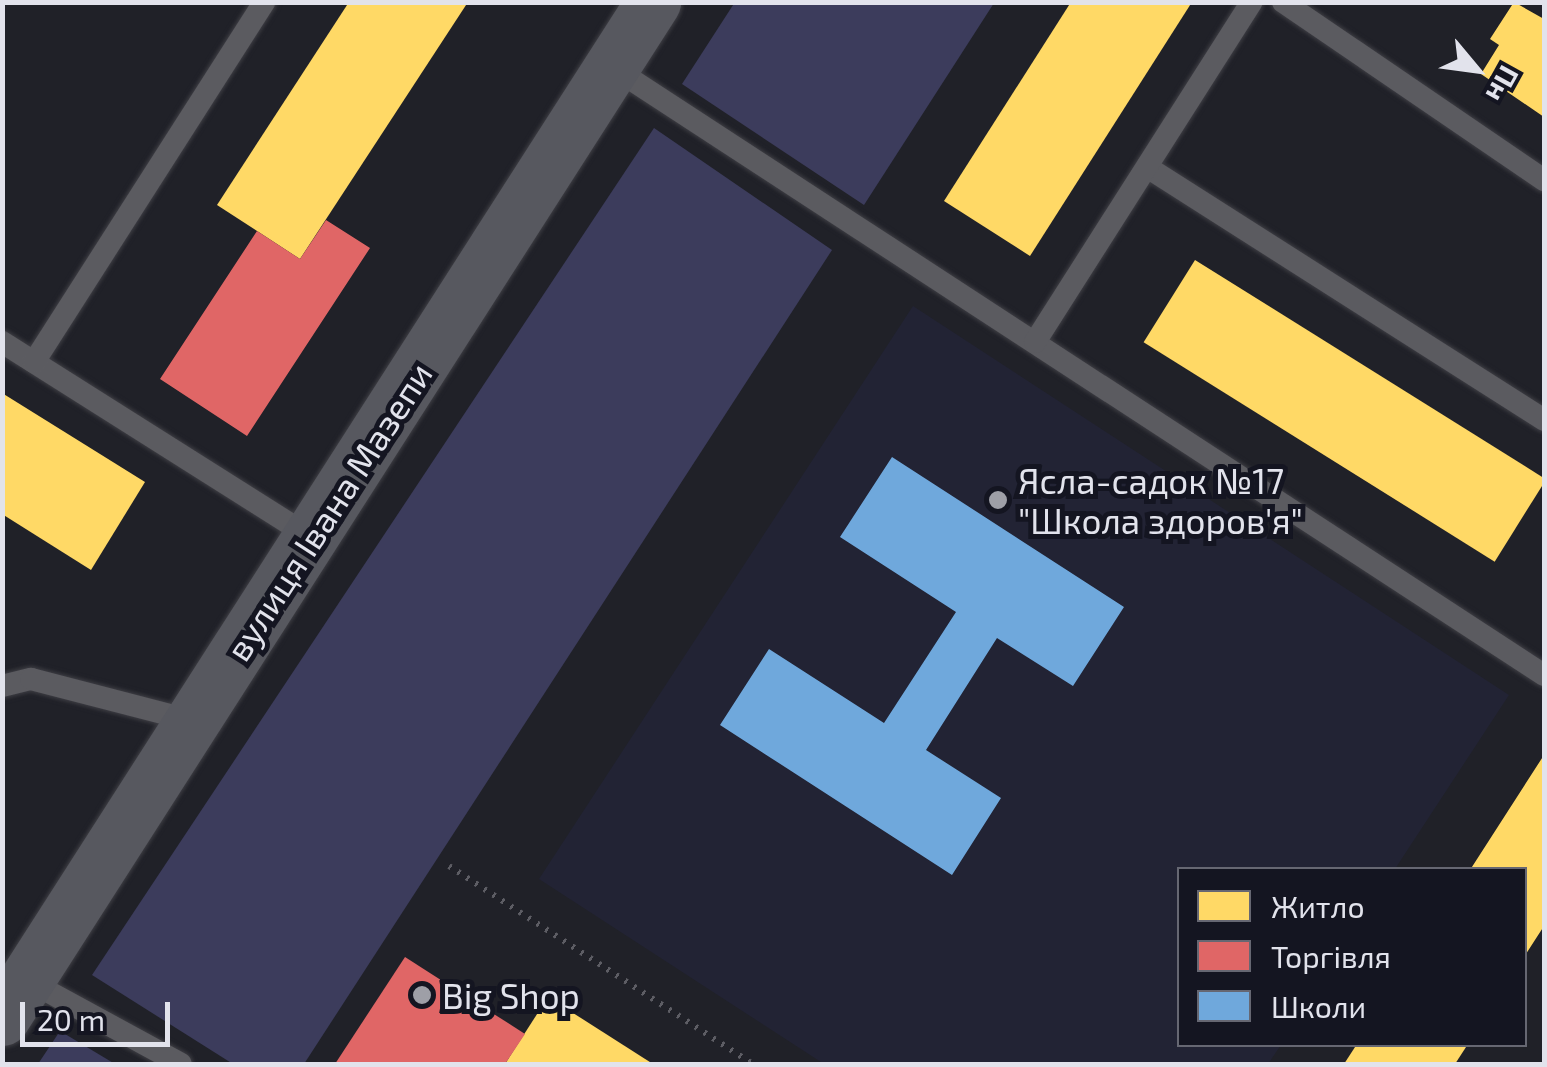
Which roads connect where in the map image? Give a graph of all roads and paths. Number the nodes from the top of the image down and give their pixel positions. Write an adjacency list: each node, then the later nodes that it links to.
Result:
1 (264, 2): 10 (lane)
2 (653, 2): 5 (main road, вулиця Івана Мазепи)
3 (1252, 2): 6 (lane)
4 (1283, 2): 7 (lane)
5 (612, 67): 9 (lane); 12 (main road, вулиця Івана Мазепи)
6 (1147, 167): 9 (lane); 11 (lane)
7 (1544, 180)
8 (2, 342): 10 (lane)
9 (1034, 342): 13 (lane)
10 (34, 362): 12 (lane)
11 (1544, 420)
12 (311, 537): 15 (main road, вулиця Івана Мазепи)
13 (1544, 675)
14 (2, 686): 15 (lane)
15 (194, 721): 17 (main road, вулиця Івана Мазепи)
16 (449, 866): 19 (path)
17 (15, 999): 18 (lane)
18 (180, 1064)
19 (752, 1064)

